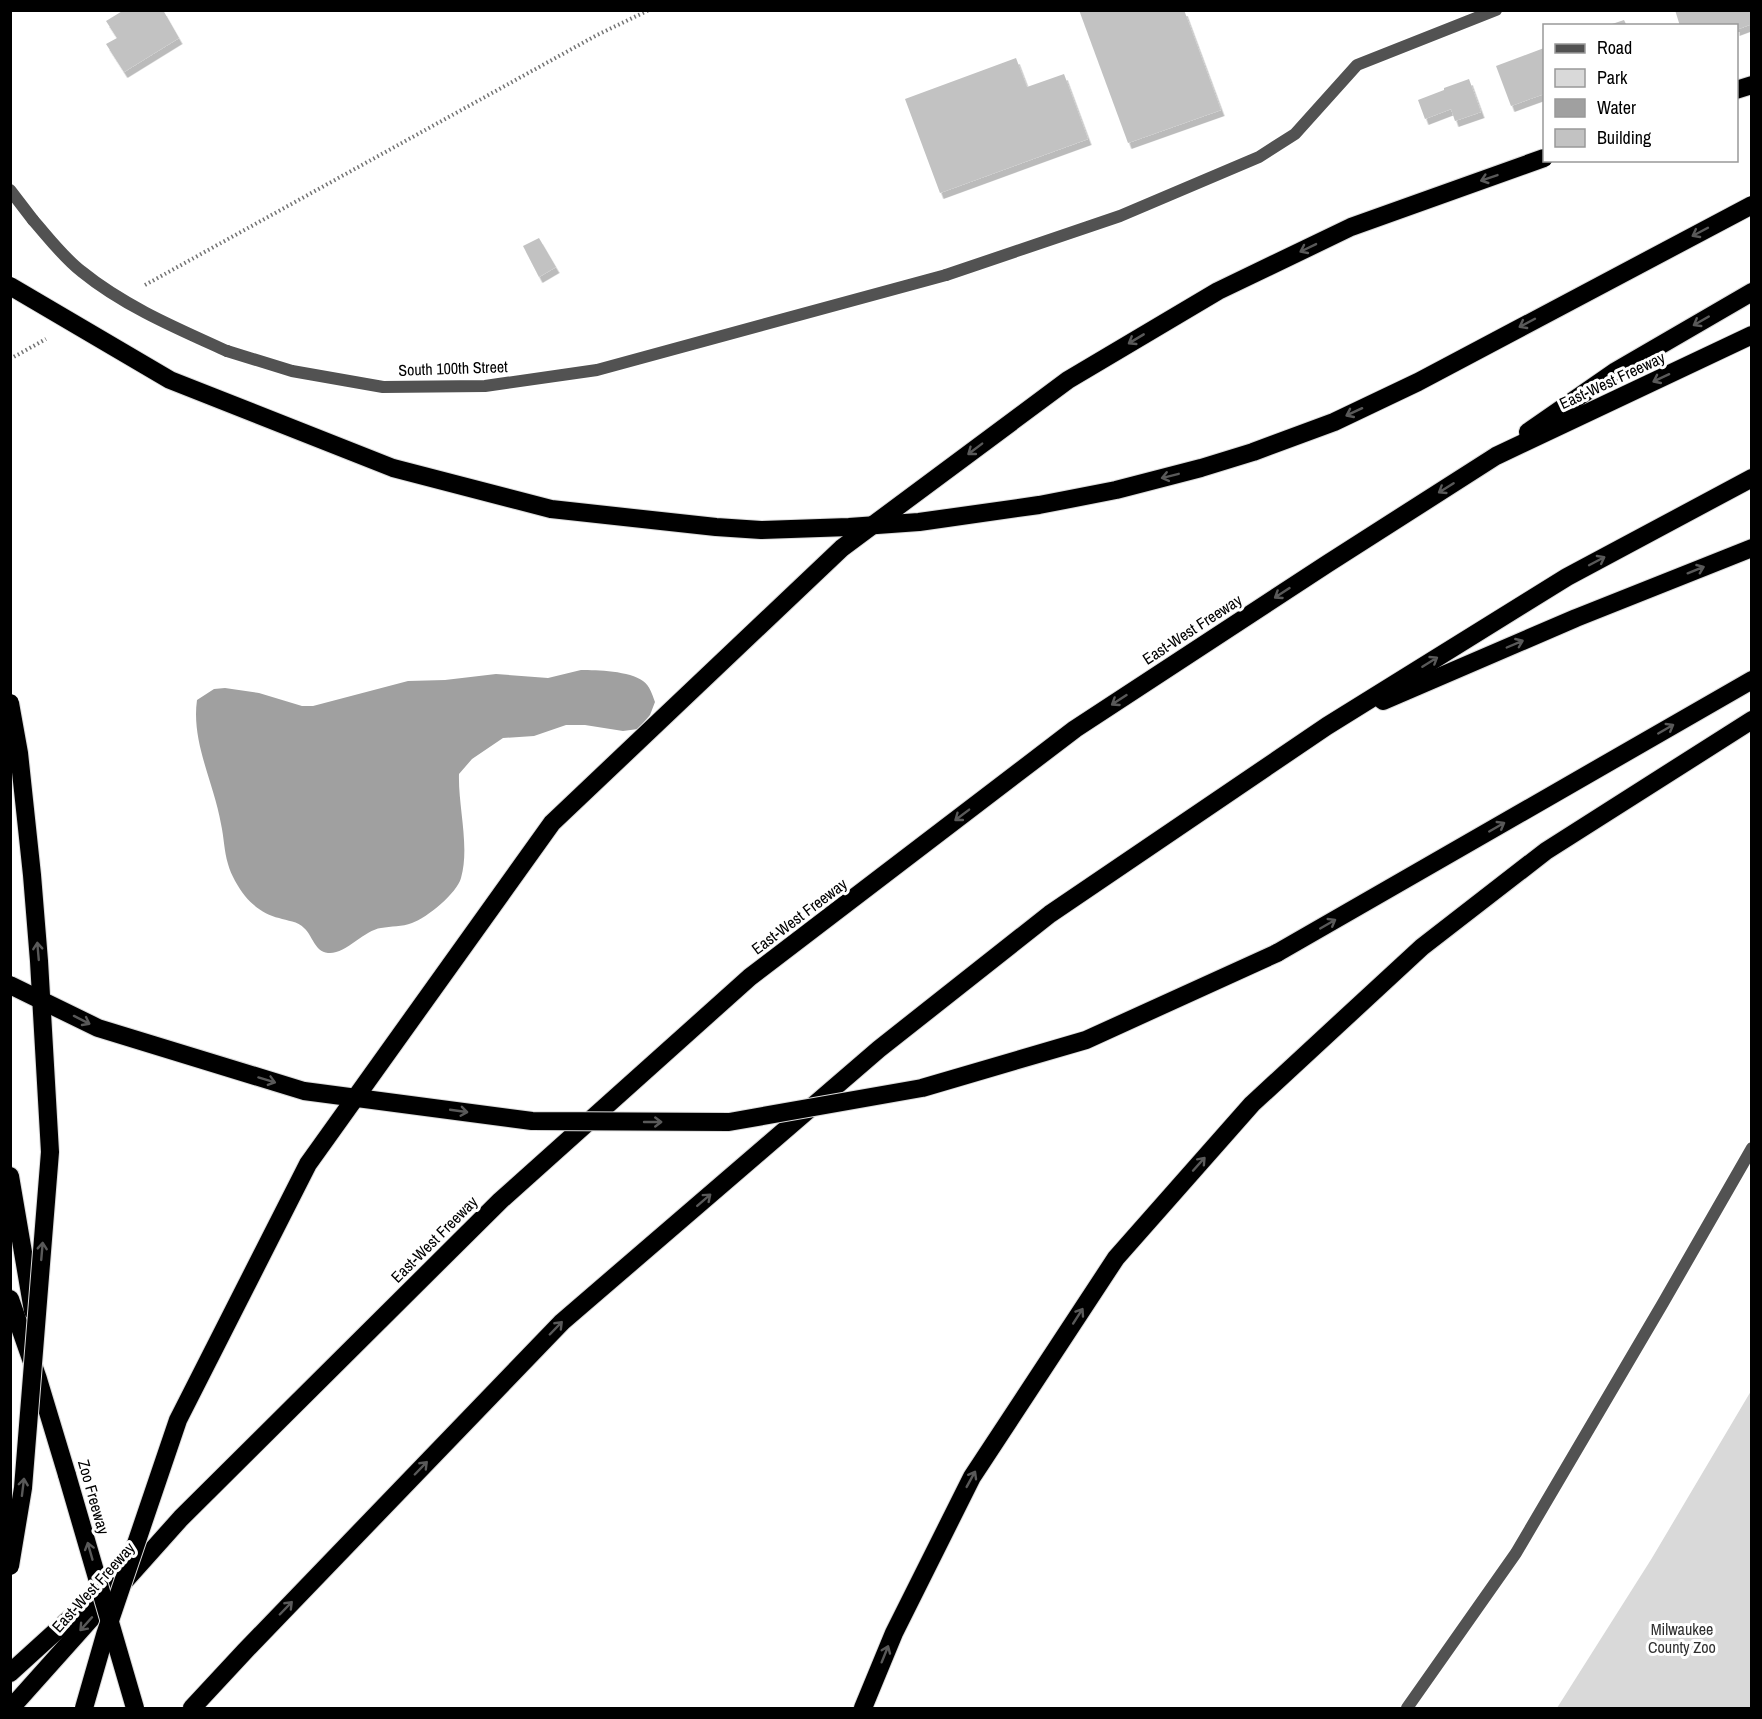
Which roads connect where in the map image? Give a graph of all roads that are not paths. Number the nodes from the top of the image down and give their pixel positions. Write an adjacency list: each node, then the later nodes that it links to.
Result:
1 (1496, 10): 3 (street, South 100th Street, bridge)
2 (1543, 159): 25 (highway, one-way to 25, bridge)
3 (10, 190)
4 (1752, 205): 5 (highway, one-way to 5, bridge)
5 (10, 286)
6 (1752, 292): 8 (highway, one-way to 8)
7 (1752, 335): 8 (highway, East-West Freeway, one-way to 8)
8 (1496, 456): 20 (highway, East-West Freeway, one-way to 20)
9 (1752, 478): 14 (highway, one-way to 9)
10 (1752, 548): 14 (highway, one-way to 10)
11 (1752, 680): 15 (highway, one-way to 11, bridge)
12 (10, 703): 21 (highway, one-way to 12, bridge)
13 (1752, 720): 29 (highway, one-way to 13)
14 (1326, 726): 22 (highway, one-way to 14)
15 (10, 985)
16 (1752, 1148): 30 (street)
17 (10, 1176): 19 (highway)
18 (10, 1299): 19 (highway, Zoo Freeway)
19 (38, 1379): 26 (highway, Zoo Freeway, one-way to 19, bridge)
20 (181, 1518): 23 (highway); 24 (highway, East-West Freeway, one-way to 24)
21 (10, 1566)
22 (245, 1651): 27 (highway); 28 (highway)
23 (10, 1673)
24 (11, 1708)
25 (84, 1708)
26 (135, 1708)
27 (192, 1708)
28 (202, 1708)
29 (863, 1708)
30 (1407, 1708)

